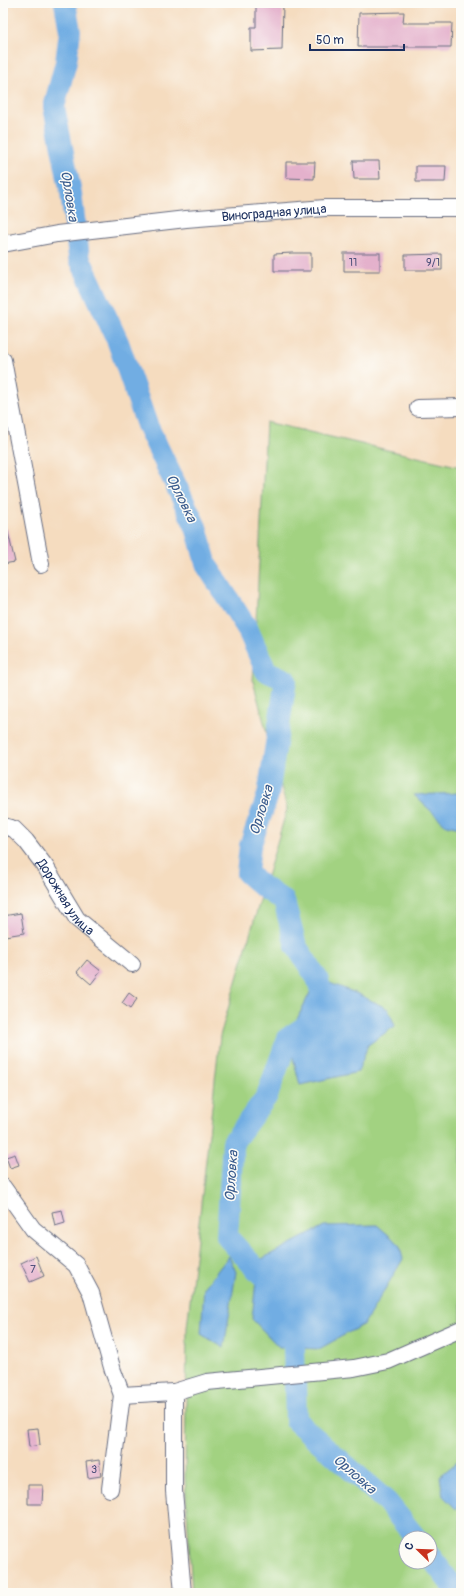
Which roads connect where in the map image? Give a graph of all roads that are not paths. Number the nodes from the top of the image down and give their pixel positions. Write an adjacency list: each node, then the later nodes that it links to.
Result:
1 (461, 208): 2 (street, Виноградная улица)
2 (3, 244)
3 (3, 360): 6 (street)
4 (461, 407): 5 (street)
5 (418, 408)
6 (41, 564)
7 (3, 826): 8 (street, Дорожная улица)
8 (132, 964)
9 (3, 1187): 12 (street)
10 (461, 1329): 11 (street)
11 (174, 1392): 12 (street); 14 (street)
12 (122, 1395): 13 (street)
13 (110, 1489)
14 (183, 1593)

